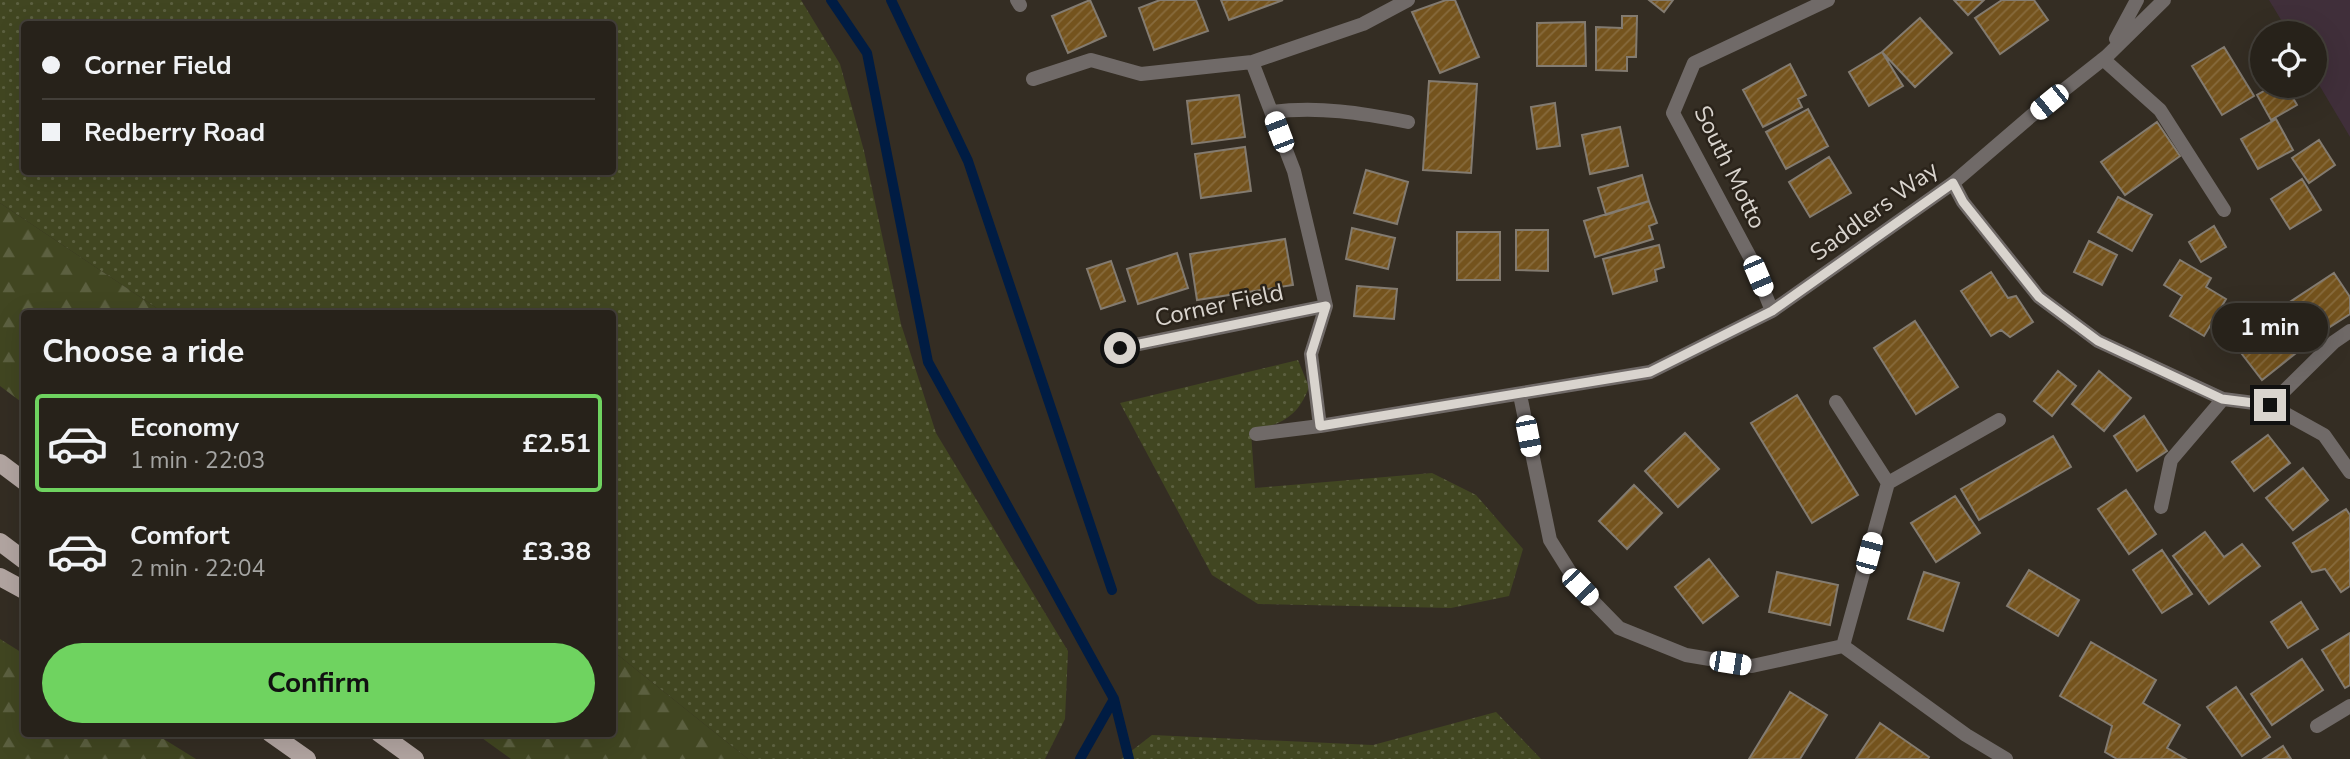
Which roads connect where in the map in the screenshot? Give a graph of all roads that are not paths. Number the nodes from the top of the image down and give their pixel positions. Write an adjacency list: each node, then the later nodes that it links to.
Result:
1 (1409, 0): 6 (street)
2 (1828, 0): 13 (street, South Motto)
3 (2137, 0): 5 (street, Saddlers Way)
4 (2164, 0): 5 (street, Saddlers Way)
5 (2105, 57): 10 (street, Saddlers Way); 11 (street)
6 (1252, 62): 7 (street); 8 (street)
7 (1033, 79)
8 (1272, 113): 9 (street); 12 (street)
9 (1408, 122)
10 (1953, 183): 13 (street, Saddlers Way); 17 (street)
11 (2224, 210)
12 (1326, 306): 15 (street, Corner Field); 21 (street)
13 (1772, 311): 16 (street, Saddlers Way)
14 (2350, 331): 19 (street)
15 (1120, 348)
16 (1520, 394): 21 (street, Saddlers Way); 34 (street)
17 (2222, 399): 19 (street); 29 (street)
18 (1836, 402): 28 (street)
19 (2270, 405): 25 (street)
20 (1998, 420): 28 (street)
21 (1320, 426): 22 (street, Saddlers Way)
22 (1256, 434)
23 (0, 463): 26 (main road)
24 (0, 468): 27 (main road)
25 (2350, 472)
26 (21, 480)
27 (21, 481)
28 (1888, 483): 34 (street)
29 (2161, 507)
30 (0, 542): 31 (main road)
31 (21, 558)
32 (0, 577): 33 (main road)
33 (21, 588)
34 (1843, 646): 41 (street)
35 (2350, 706): 36 (street)
36 (2318, 726)
37 (276, 737): 39 (main road)
38 (385, 737): 40 (main road)
39 (307, 759)
40 (415, 759)
41 (2006, 759)

